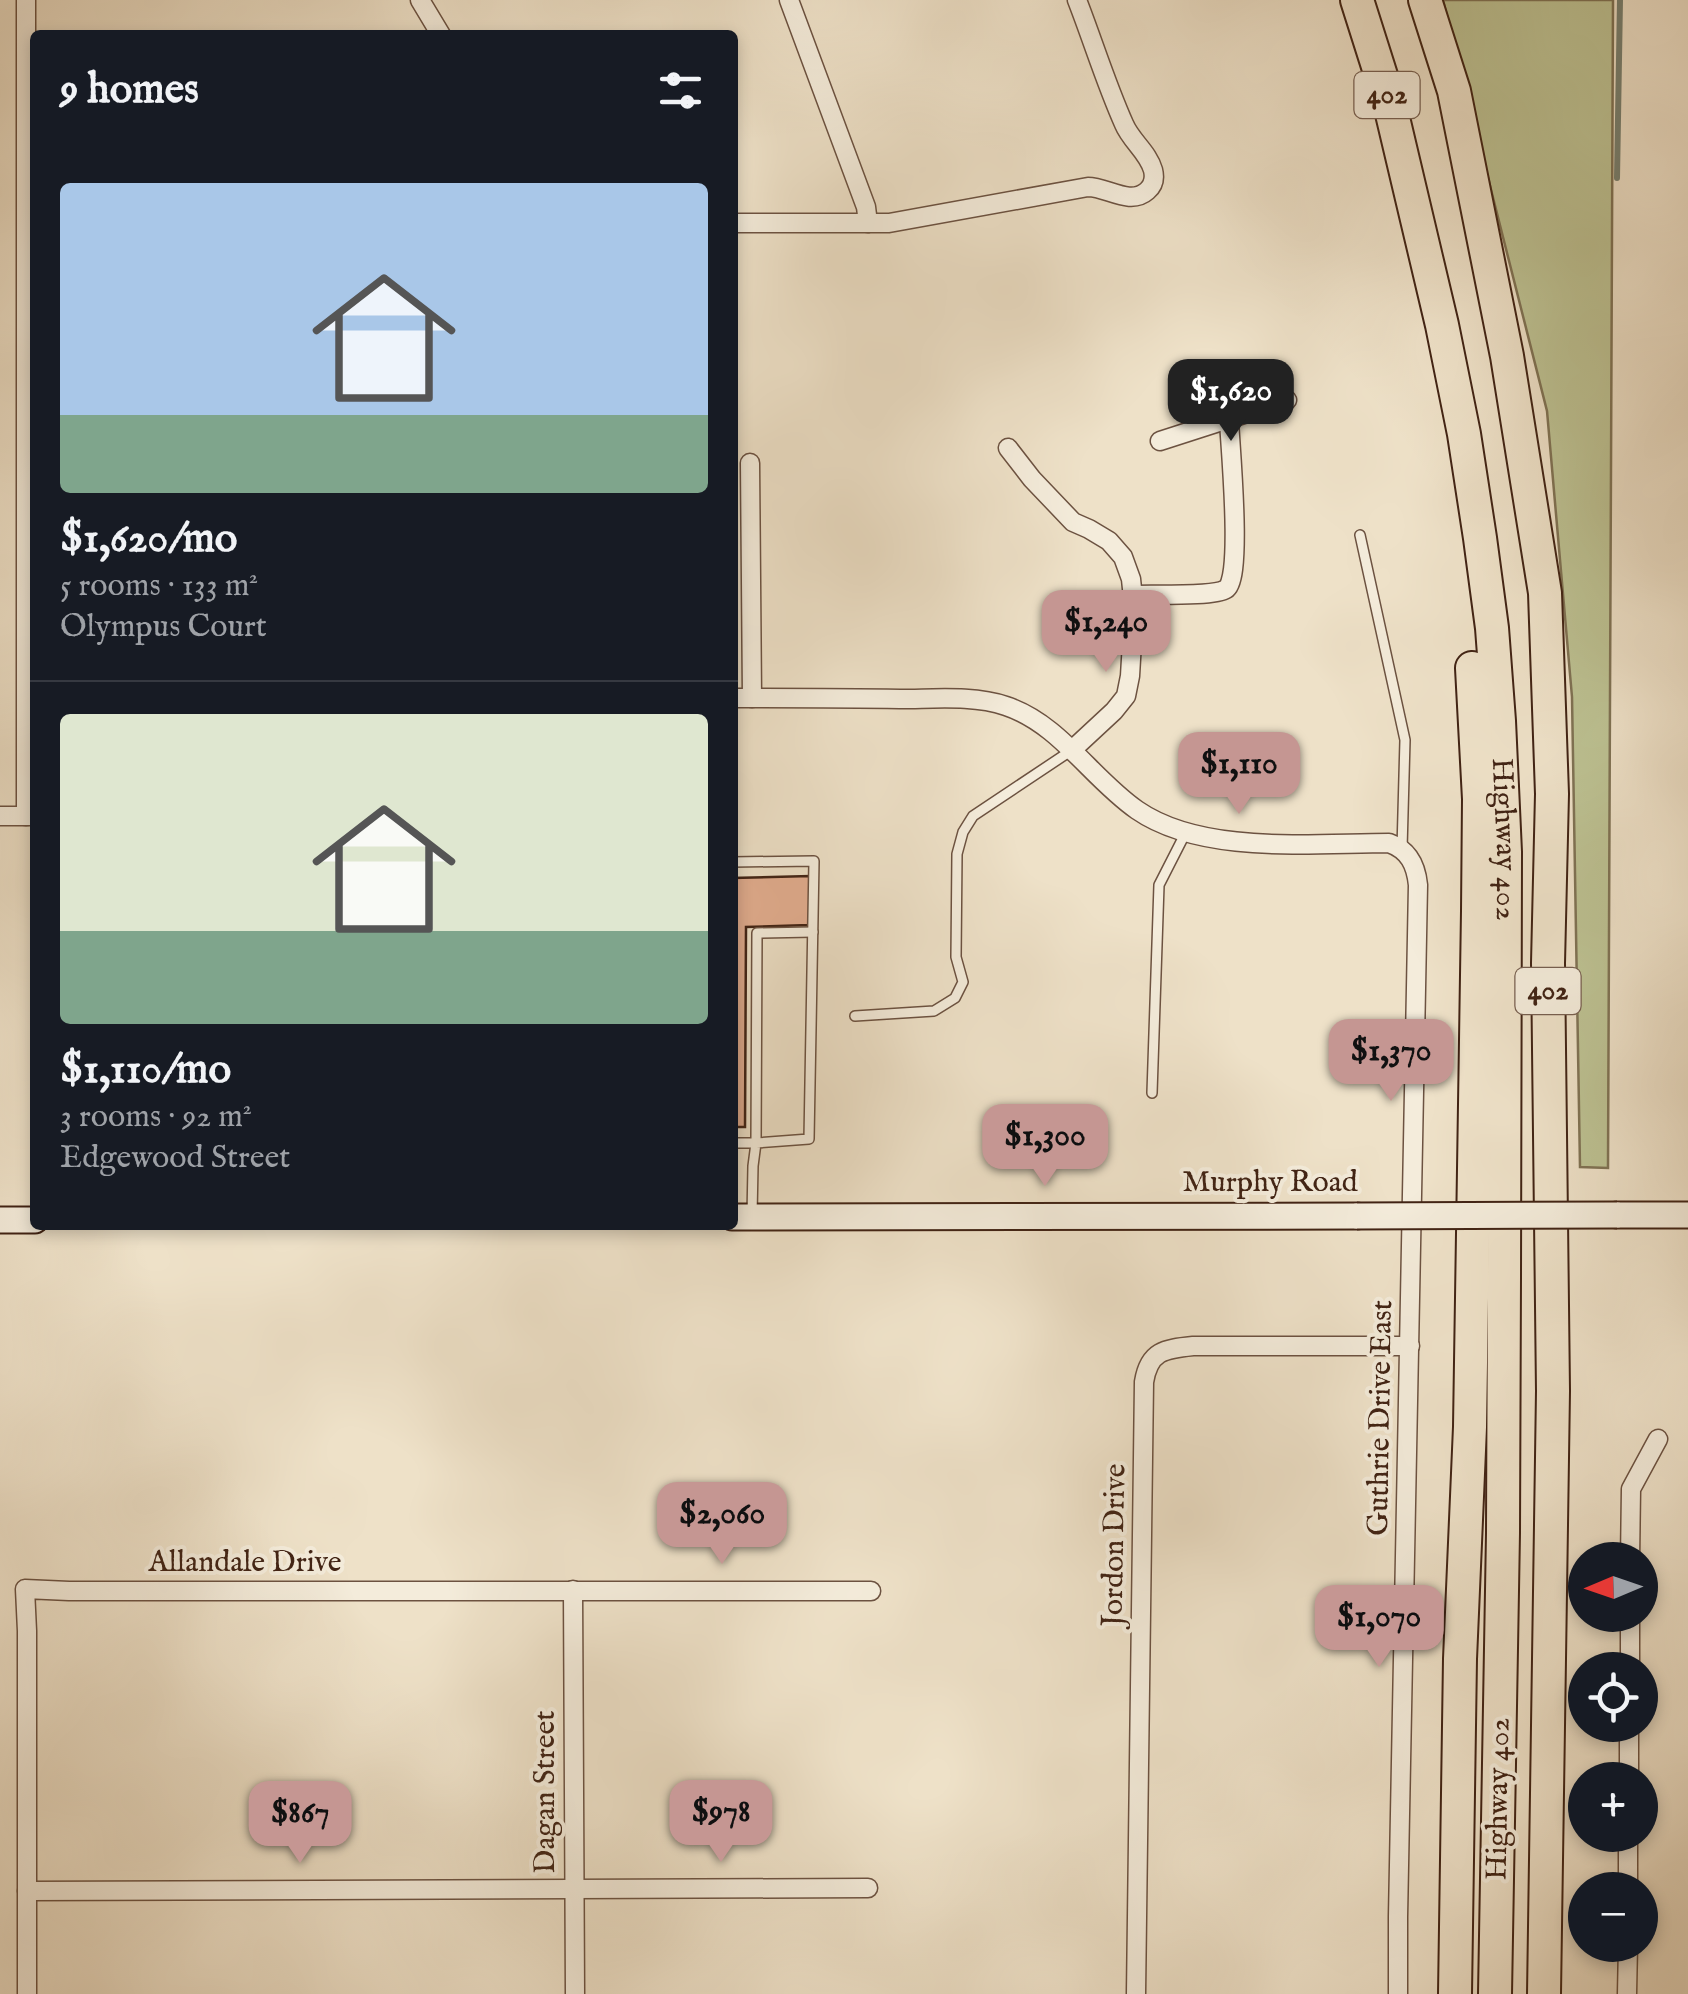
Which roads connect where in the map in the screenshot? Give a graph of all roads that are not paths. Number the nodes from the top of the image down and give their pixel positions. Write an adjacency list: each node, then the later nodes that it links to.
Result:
1 (26, 0): 8 (street)
2 (420, 0): 7 (street)
3 (789, 0): 11 (street)
4 (1077, 0): 11 (street)
5 (1357, 0): 9 (highway, Highway 402 / 402)
6 (1425, 0): 37 (highway, Highway 402 / 402)
7 (438, 30)
8 (30, 189)
9 (1412, 192): 46 (highway, Highway 402 / 402); 51 (highway)
10 (738, 223): 11 (street)
11 (868, 223)
12 (1287, 400): 13 (street)
13 (1229, 420): 14 (street); 18 (street)
14 (1160, 440)
15 (1008, 448): 18 (street)
16 (750, 463): 20 (street)
17 (1360, 535): 25 (lane)
18 (1133, 595): 21 (street)
19 (738, 698): 20 (street)
20 (752, 698): 21 (street)
21 (1072, 750): 24 (street); 28 (lane)
22 (0, 816): 23 (street)
23 (30, 816)
24 (1185, 834): 25 (street); 29 (lane)
25 (1402, 849): 36 (street, Guthrie Drive East)
26 (738, 862): 27 (lane)
27 (813, 932): 30 (lane); 30 (lane)
28 (855, 1016)
29 (1152, 1093)
30 (756, 1142): 31 (lane); 33 (lane)
31 (738, 1143)
32 (1688, 1215): 33 (street, Murphy Road, bridge)
33 (742, 1218)
34 (0, 1220): 35 (street)
35 (30, 1220)
36 (1410, 1346): 49 (street, Jordon Drive); 50 (street, Guthrie Drive East)
37 (1553, 1391): 52 (highway, Highway 402 / 402); 53 (highway)
38 (1658, 1439): 39 (street)
39 (1630, 1542)
40 (573, 1590): 41 (street, Allandale Drive); 43 (street, Dagan Street); 44 (street, Allandale Drive)
41 (871, 1590)
42 (868, 1888): 43 (street)
43 (574, 1889): 44 (street); 48 (street, Dagan Street)
44 (27, 1891): 47 (street, Allandale Drive)
45 (1628, 1962): 54 (street)
46 (1496, 1988)
47 (27, 1994)
48 (574, 1994)
49 (1136, 1994)
50 (1398, 1994)
51 (1455, 1994)
52 (1544, 1994)
53 (1562, 1994)
54 (1627, 1994)

